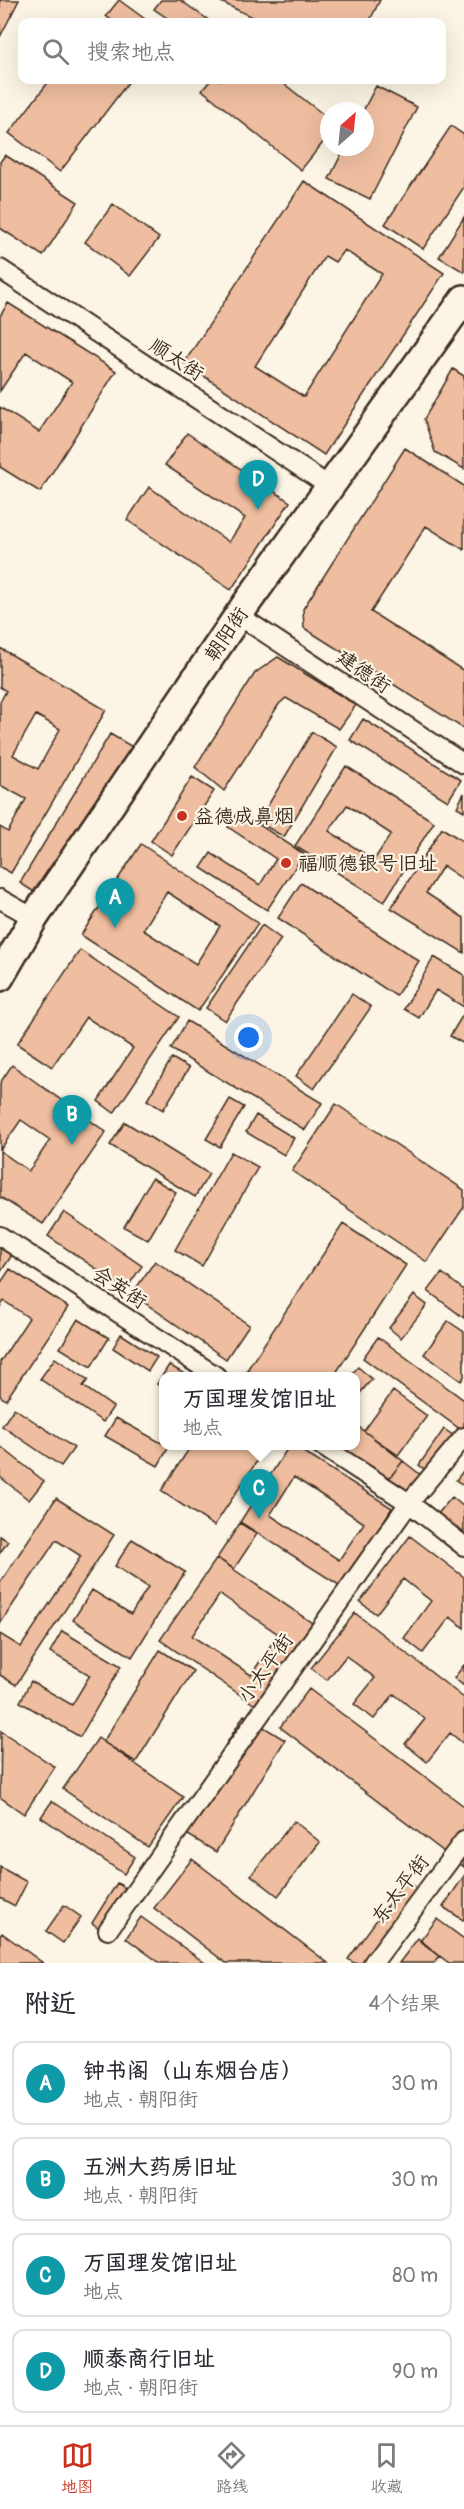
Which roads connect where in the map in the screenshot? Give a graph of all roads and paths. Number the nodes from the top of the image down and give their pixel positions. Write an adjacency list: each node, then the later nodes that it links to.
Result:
1 (0, 269): 3 (lane, 顺太街)
2 (464, 299): 3 (street, 朝阳街)
3 (329, 486): 4 (street, 朝阳街)
4 (238, 615): 5 (lane, 建德街); 7 (street, 朝阳街)
5 (464, 764)
6 (0, 899): 7 (lane)
7 (34, 918): 8 (street, 朝阳街)
8 (0, 977)
9 (0, 1236): 10 (lane, 会英街)
10 (208, 1372)
11 (464, 1437): 13 (lane, 小太平街)
12 (328, 1450): 13 (lane)
13 (409, 1503): 14 (lane); 16 (lane, 小太平街)
14 (464, 1546)
15 (464, 1841): 17 (lane, 东太平街)
16 (108, 1930)
17 (373, 1963)

